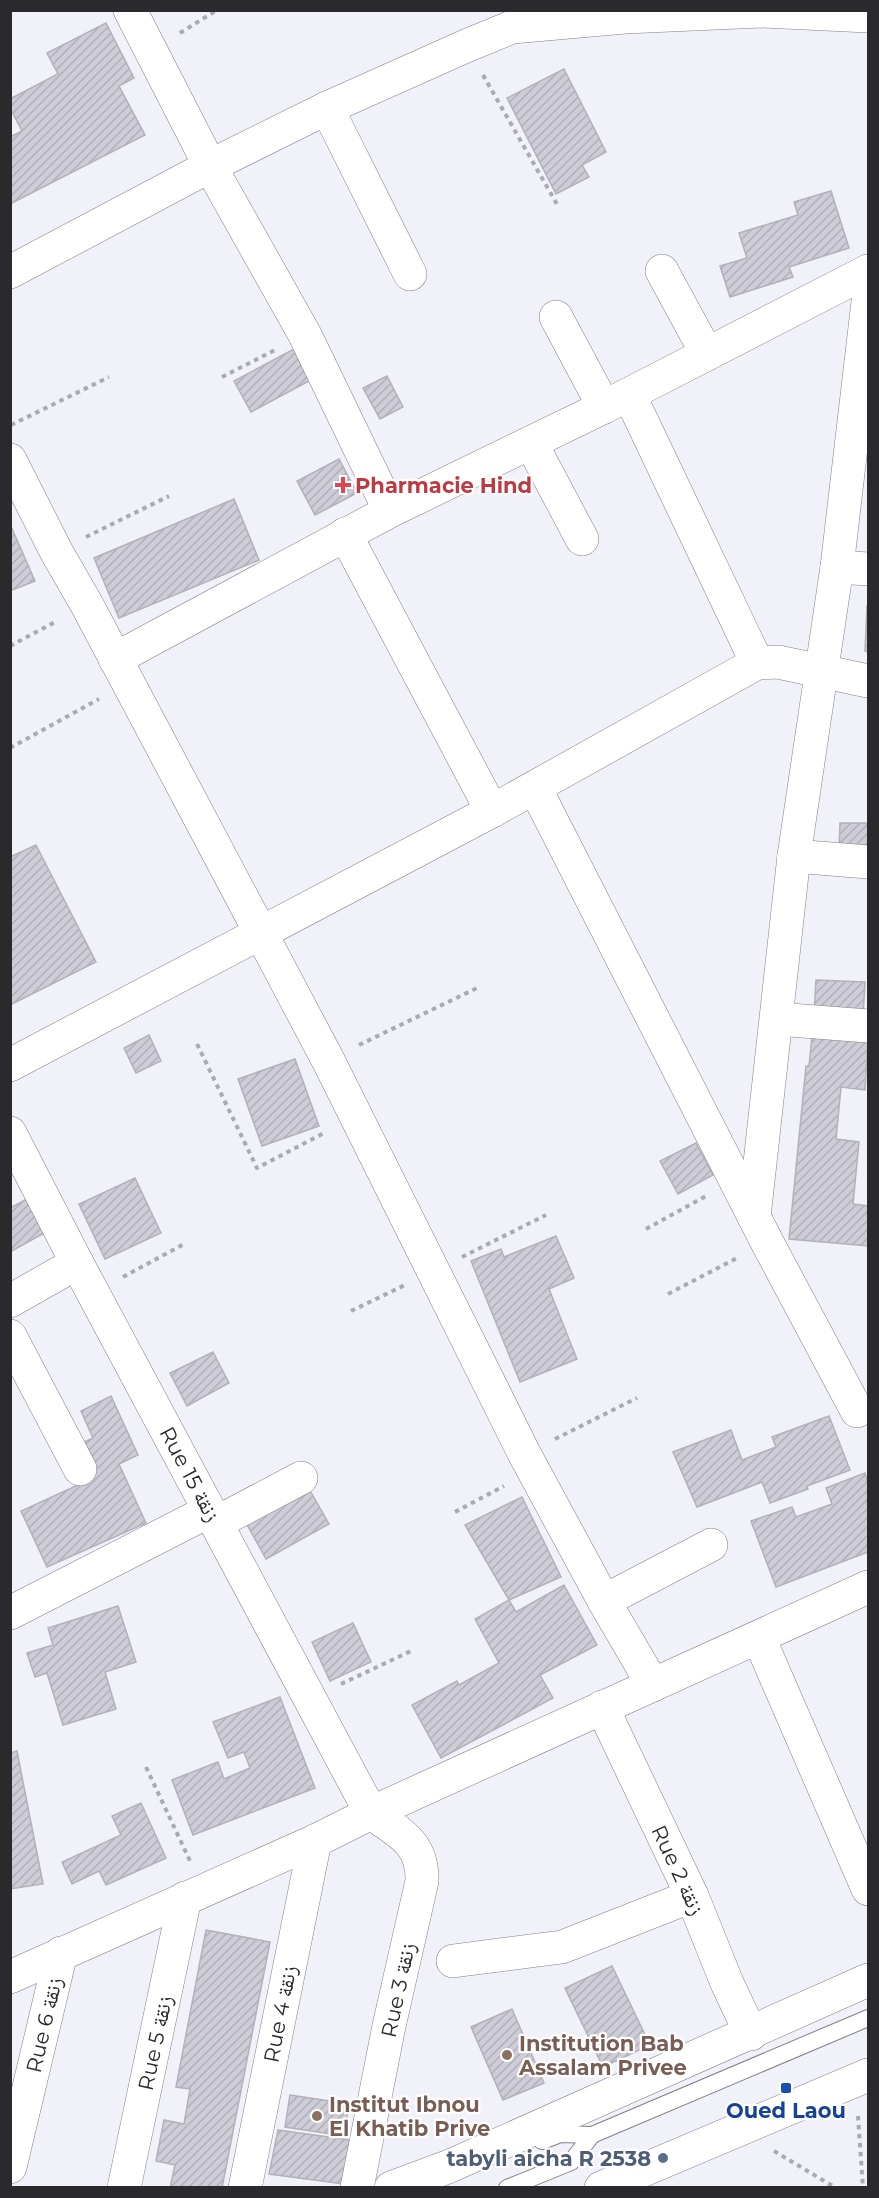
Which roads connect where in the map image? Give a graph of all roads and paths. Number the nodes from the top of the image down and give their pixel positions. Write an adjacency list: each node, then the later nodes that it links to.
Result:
1 (130, 10): 6 (street)
2 (217, 10): 6 (path)
3 (868, 16): 4 (street)
4 (504, 21): 5 (street)
5 (466, 46): 7 (street); 9 (path)
6 (151, 51): 8 (street)
7 (327, 108): 8 (street); 13 (street)
8 (210, 166): 12 (street); 16 (street)
9 (558, 206)
10 (663, 271): 17 (street)
11 (868, 271): 17 (street)
12 (10, 272)
13 (410, 274)
14 (868, 302): 24 (street)
15 (556, 317): 20 (street)
16 (305, 335): 19 (path); 26 (street)
17 (707, 354): 20 (street)
18 (109, 377): 21 (path)
19 (222, 377)
20 (616, 400): 22 (street); 33 (street)
21 (10, 426)
22 (531, 443): 26 (street); 28 (street)
23 (10, 460): 29 (street)
24 (860, 461): 30 (street)
25 (169, 496): 29 (path)
26 (390, 511): 27 (street)
27 (345, 534): 34 (street); 39 (street)
28 (582, 539)
29 (56, 551): 31 (street)
30 (853, 568): 35 (street)
31 (87, 605): 32 (path); 34 (street)
32 (10, 646)
33 (757, 663): 35 (street); 38 (street)
34 (121, 671): 37 (path); 42 (street)
35 (820, 671): 36 (street); 40 (street)
36 (868, 681)
37 (10, 748)
38 (535, 788): 39 (street); 51 (street)
39 (492, 812): 42 (street)
40 (794, 856): 41 (street); 44 (street)
41 (868, 862)
42 (260, 934): 47 (street); 48 (street)
43 (477, 988): 47 (path)
44 (777, 1019): 45 (street); 54 (street)
45 (868, 1026)
46 (197, 1044): 49 (path)
47 (328, 1060): 49 (street)
48 (10, 1065)
49 (356, 1117): 57 (street)
50 (10, 1133): 56 (street, Rue 15 زنقة)
51 (735, 1180): 53 (path); 54 (street)
52 (546, 1215): 57 (path)
53 (646, 1229)
54 (760, 1230): 59 (path); 64 (street)
55 (184, 1244): 58 (path)
56 (77, 1263): 58 (street, Rue 15 زنقة); 60 (street)
57 (434, 1272): 61 (path); 65 (street)
58 (94, 1293): 69 (street, Rue 15 زنقة)
59 (668, 1294)
60 (10, 1301)
61 (351, 1311)
62 (10, 1336): 66 (street)
63 (637, 1398): 65 (path)
64 (857, 1411)
65 (529, 1462): 68 (path); 72 (street)
66 (80, 1469)
67 (301, 1478): 69 (street)
68 (455, 1512)
69 (213, 1517): 73 (street); 77 (street, Rue 15 زنقة)
70 (711, 1545): 72 (street)
71 (868, 1587): 74 (street)
72 (604, 1600): 76 (street)
73 (10, 1613)
74 (759, 1638): 76 (street); 82 (street)
75 (411, 1651): 77 (path)
76 (653, 1685): 78 (street)
77 (310, 1698): 80 (street, Rue 15 زنقة)
78 (602, 1707): 80 (street); 84 (street, Rue 2 زنقة)
79 (146, 1767): 83 (path)
80 (371, 1813): 81 (street); 98 (street, Rue 3 زنقة)
81 (315, 1841): 83 (street); 97 (street, Rue 4 زنقة)
82 (868, 1888)
83 (195, 1894): 85 (street); 96 (street, Rue 5 زنقة)
84 (692, 1896): 86 (street); 90 (street, Rue 2 زنقة)
85 (61, 1953): 87 (street); 95 (street, Rue 6 زنقة)
86 (453, 1961)
87 (10, 1977)
88 (868, 1980): 90 (street)
89 (868, 2018): 93 (lane)
90 (750, 2034): 99 (street)
91 (868, 2075): 102 (street)
92 (857, 2107): 104 (path)
93 (591, 2135): 100 (lane); 101 (lane)
94 (766, 2146): 103 (path)
95 (10, 2167)
96 (124, 2187)
97 (245, 2187)
98 (357, 2187)
99 (391, 2187)
100 (430, 2187)
101 (507, 2187)
102 (601, 2187)
103 (836, 2187)
104 (862, 2187)

